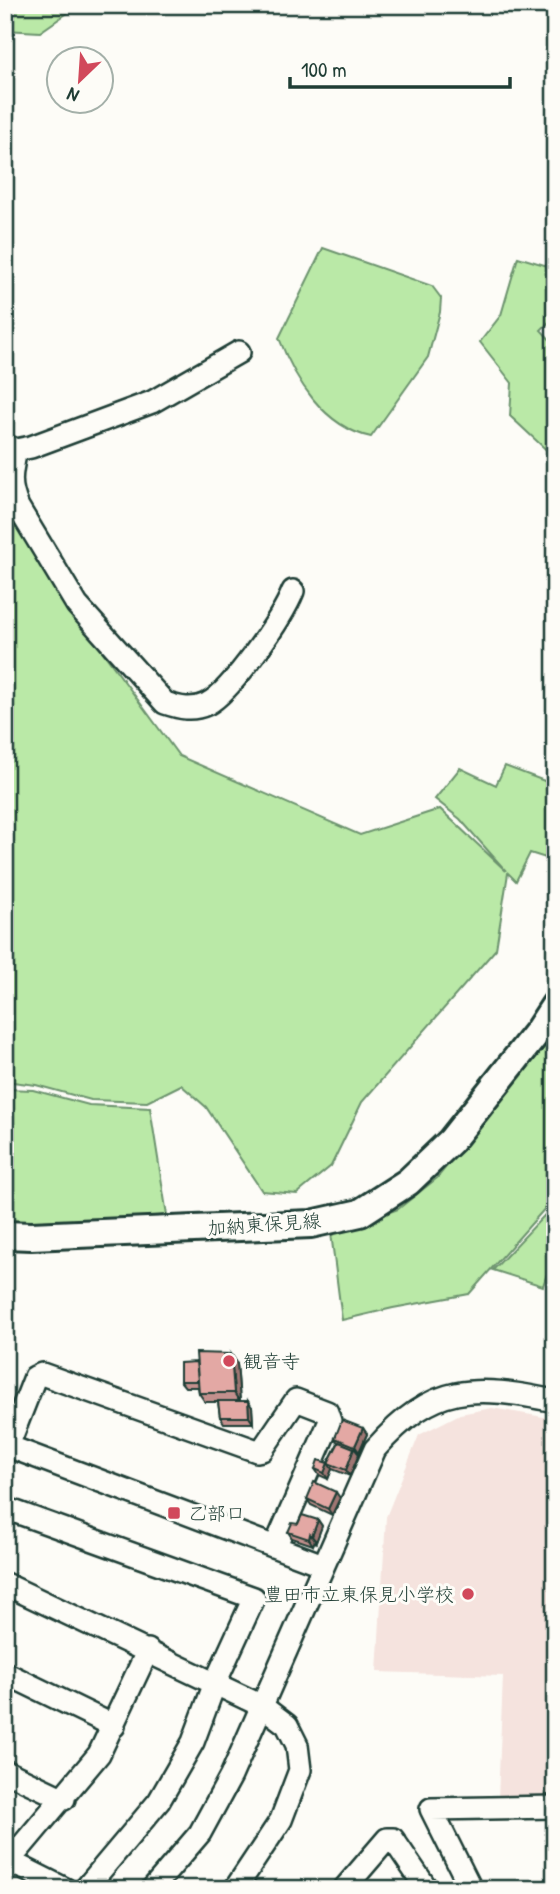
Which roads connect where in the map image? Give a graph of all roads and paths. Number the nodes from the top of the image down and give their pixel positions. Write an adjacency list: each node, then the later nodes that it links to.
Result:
1 (239, 352): 2 (street)
2 (11, 447): 3 (street)
3 (293, 591)
4 (555, 1005): 5 (main road, 加納東保見線)
5 (5, 1235)
6 (555, 1401): 10 (street)
7 (7, 1446): 9 (street); 9 (street)
8 (5, 1508): 14 (street)
9 (275, 1546): 10 (street)
10 (323, 1565): 15 (street)
11 (5, 1584): 12 (street)
12 (148, 1650): 14 (street); 16 (street)
13 (5, 1673): 16 (street)
14 (215, 1683): 15 (street); 22 (street)
15 (262, 1706): 23 (street); 24 (street)
16 (114, 1726): 18 (street)
17 (5, 1771): 18 (street)
18 (64, 1799): 20 (street)
19 (555, 1807): 27 (street)
20 (7, 1862): 21 (street)
21 (65, 1889)
22 (85, 1889)
23 (152, 1889)
24 (235, 1889)
25 (344, 1889): 26 (street)
26 (426, 1889)
27 (471, 1889)

